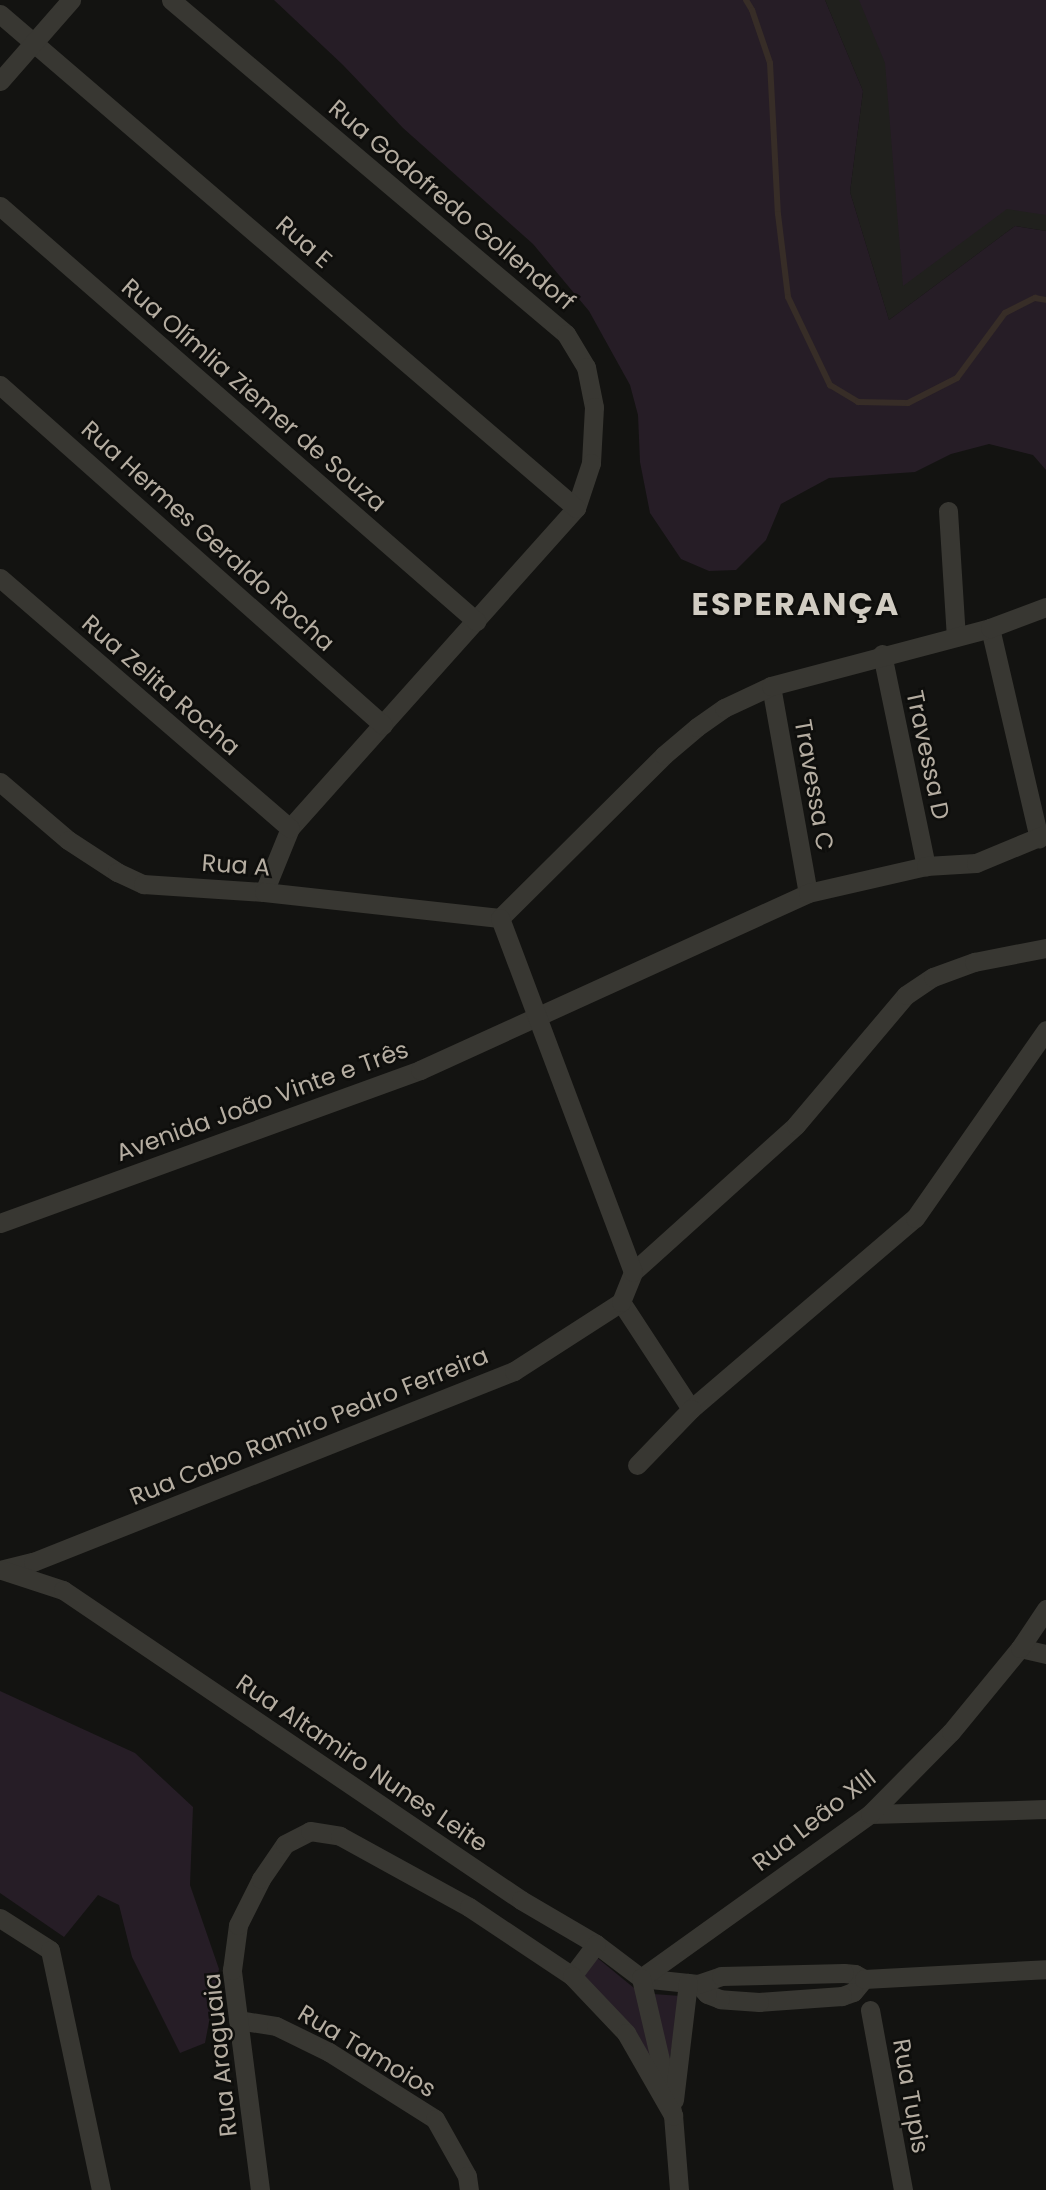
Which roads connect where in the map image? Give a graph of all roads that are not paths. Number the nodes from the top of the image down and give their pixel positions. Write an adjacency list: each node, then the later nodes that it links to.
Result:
1 (71, 0): 4 (street)
2 (171, 0): 8 (street, Rua Godofredo Gollendorf)
3 (0, 14): 4 (street, Rua E)
4 (33, 42): 5 (street); 8 (street, Rua E)
5 (0, 81)
6 (0, 206): 12 (street, Rua Olímlia Ziemer de Souza)
7 (0, 385): 17 (street, Rua Hermes Geraldo Rocha)
8 (576, 508): 12 (street, Rua Godofredo Gollendorf)
9 (948, 511): 14 (street)
10 (0, 578): 19 (street, Rua Zelita Rocha)
11 (1046, 607): 13 (street)
12 (476, 621): 17 (street, Rua Godofredo Gollendorf)
13 (990, 628): 14 (street); 20 (street)
14 (956, 637): 15 (street)
15 (882, 654): 16 (street); 21 (street, Travessa D)
16 (771, 685): 23 (street, Travessa C); 24 (street)
17 (383, 724): 19 (street, Rua Godofredo Gollendorf)
18 (0, 782): 22 (street, Rua A)
19 (290, 828): 22 (street, Rua Godofredo Gollendorf)
20 (1042, 836): 21 (street, Avenida João Vinte e Três)
21 (926, 866): 23 (street, Avenida João Vinte e Três)
22 (264, 892): 24 (street, Rua A)
23 (808, 893): 26 (street, Avenida João Vinte e Três)
24 (500, 918): 26 (street)
25 (1046, 948): 29 (street)
26 (537, 1016): 28 (street, Avenida João Vinte e Três); 29 (street)
27 (1046, 1030): 31 (street)
28 (0, 1223)
29 (633, 1272): 30 (street)
30 (621, 1302): 31 (street); 33 (street, Rua Cabo Ramiro Pedro Ferreira)
31 (691, 1409): 32 (street)
32 (637, 1465)
33 (1, 1570): 40 (street, Rua Altamiro Nunes Leite)
34 (1046, 1609): 35 (street, Rua Leão XIII)
35 (1020, 1648): 36 (street); 38 (street, Rua Leão XIII)
36 (1046, 1654)
37 (1046, 1810): 38 (street)
38 (870, 1814): 43 (street, Rua Leão XIII)
39 (0, 1918): 48 (street)
40 (596, 1944): 42 (street); 43 (street, Rua Altamiro Nunes Leite)
41 (1046, 1969): 44 (street)
42 (572, 1976): 46 (street, Rua Araguaia); 47 (street)
43 (641, 1978): 44 (street); 47 (street)
44 (693, 1984): 47 (street)
45 (870, 2010): 52 (street, Rua Tupis)
46 (238, 2020): 49 (street, Rua Araguaia); 50 (street, Rua Tamoios)
47 (673, 2115): 51 (street)
48 (101, 2190)
49 (260, 2190)
50 (469, 2190)
51 (679, 2190)
52 (903, 2190)

